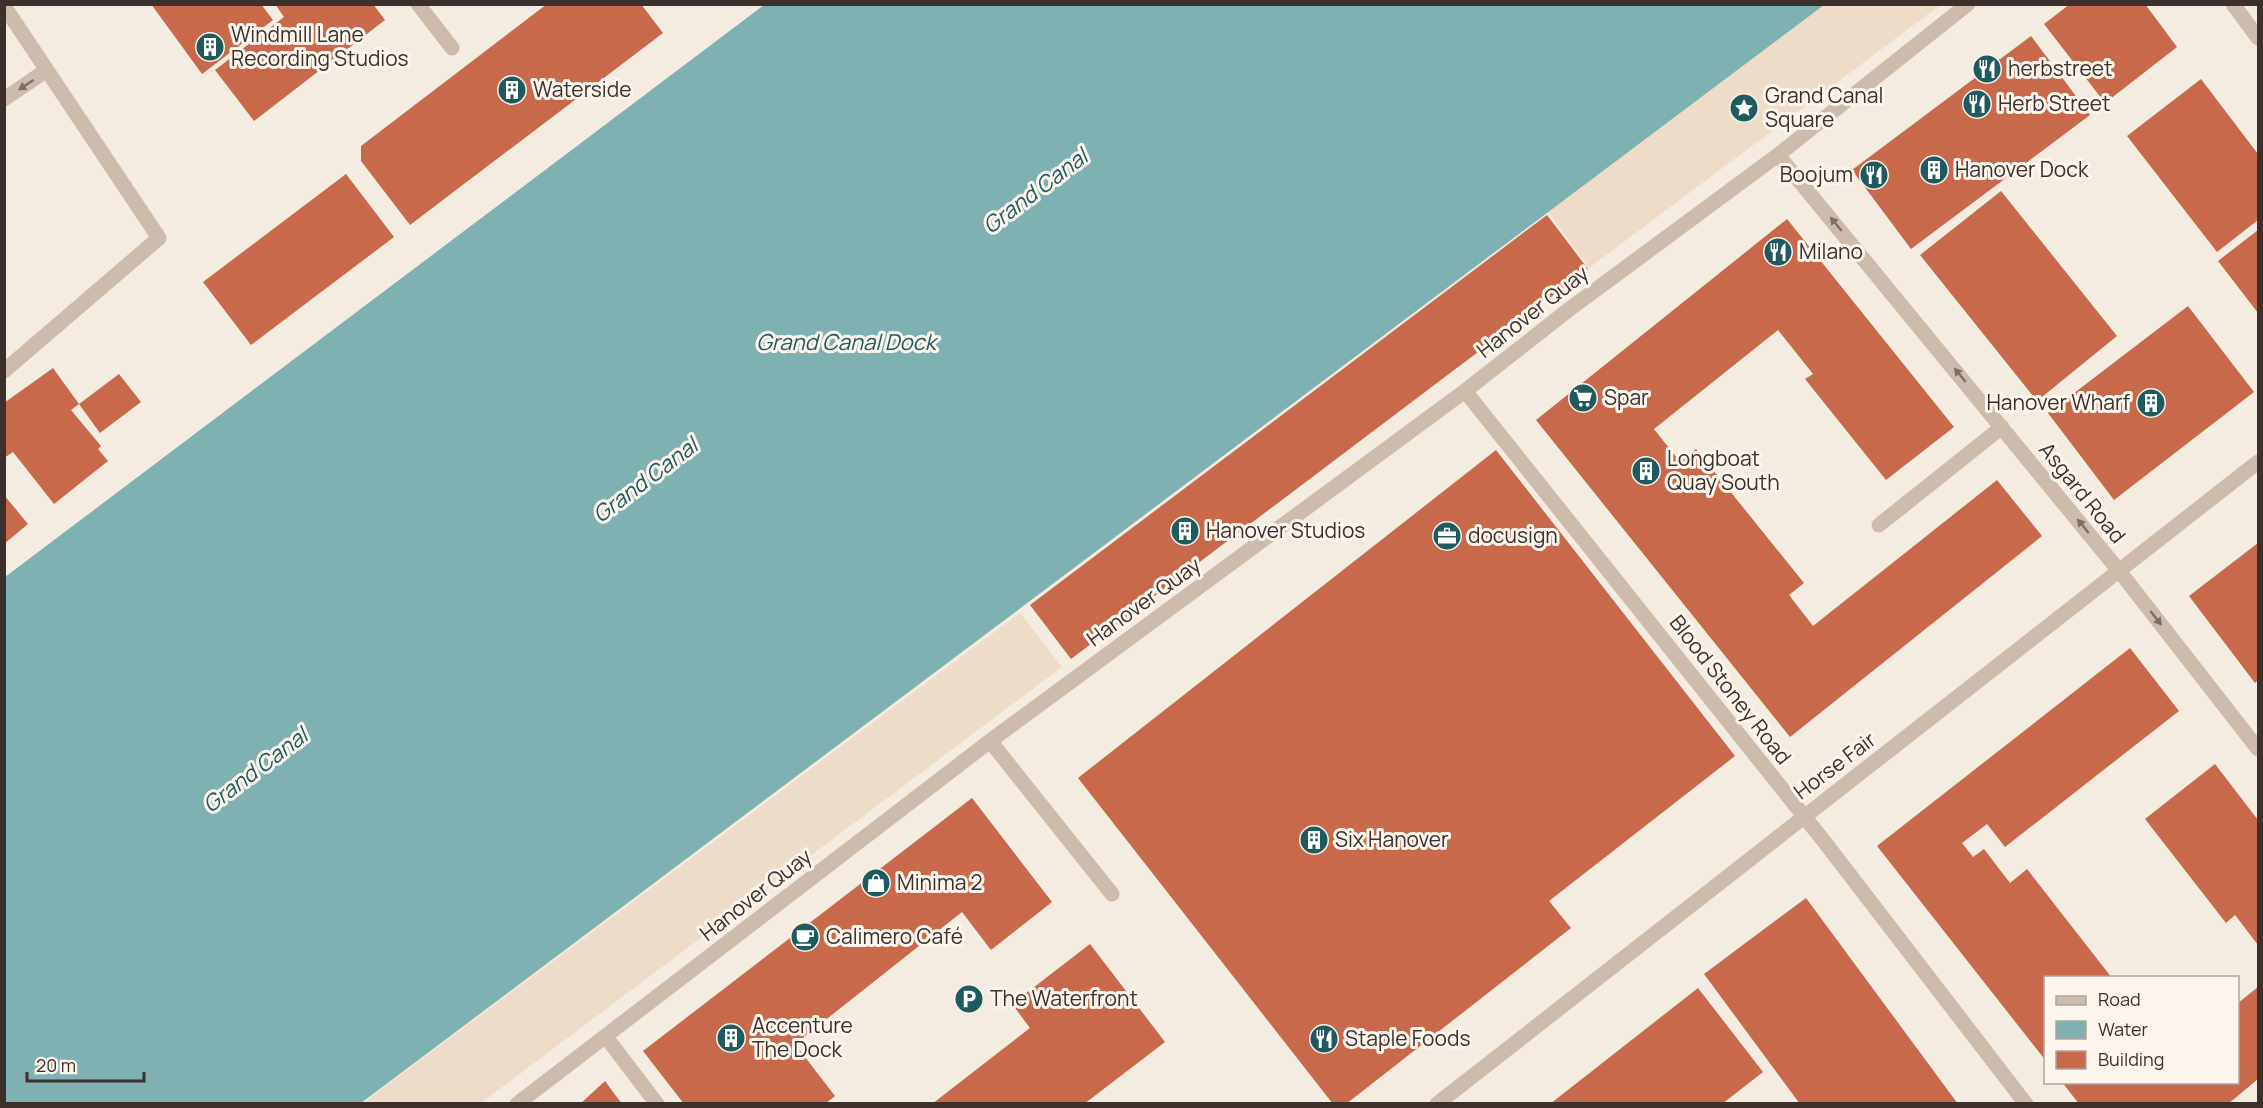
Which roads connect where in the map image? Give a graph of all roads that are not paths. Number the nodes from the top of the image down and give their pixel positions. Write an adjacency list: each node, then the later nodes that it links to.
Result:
1 (418, 4): 6 (street)
2 (1968, 4): 9 (street, Hanover Quay)
3 (2233, 4): 5 (street)
4 (4, 6): 7 (street)
5 (2259, 38)
6 (452, 48)
7 (47, 70): 8 (street, one-way to 8); 11 (street)
8 (4, 99)
9 (1778, 155): 12 (street, Hanover Quay); 13 (street, Asgard Road, one-way to 9)
10 (4, 350): 11 (street)
11 (9, 367)
12 (1465, 391): 17 (street, Hanover Quay); 19 (street, Blood Stoney Road)
13 (2002, 427): 15 (street); 16 (street, Asgard Road, one-way to 13)
14 (2259, 462): 16 (street, Horse Fair)
15 (1878, 525)
16 (2120, 572): 18 (street, Asgard Road, one-way to 18); 19 (street, Horse Fair)
17 (990, 741): 20 (street); 21 (street, Hanover Quay)
18 (2259, 749)
19 (1804, 816): 24 (street, Horse Fair); 25 (street, Blood Stoney Road)
20 (1112, 894)
21 (606, 1036): 22 (street, Hanover Quay); 23 (street)
22 (517, 1104)
23 (657, 1104)
24 (1437, 1104)
25 (2025, 1104)

